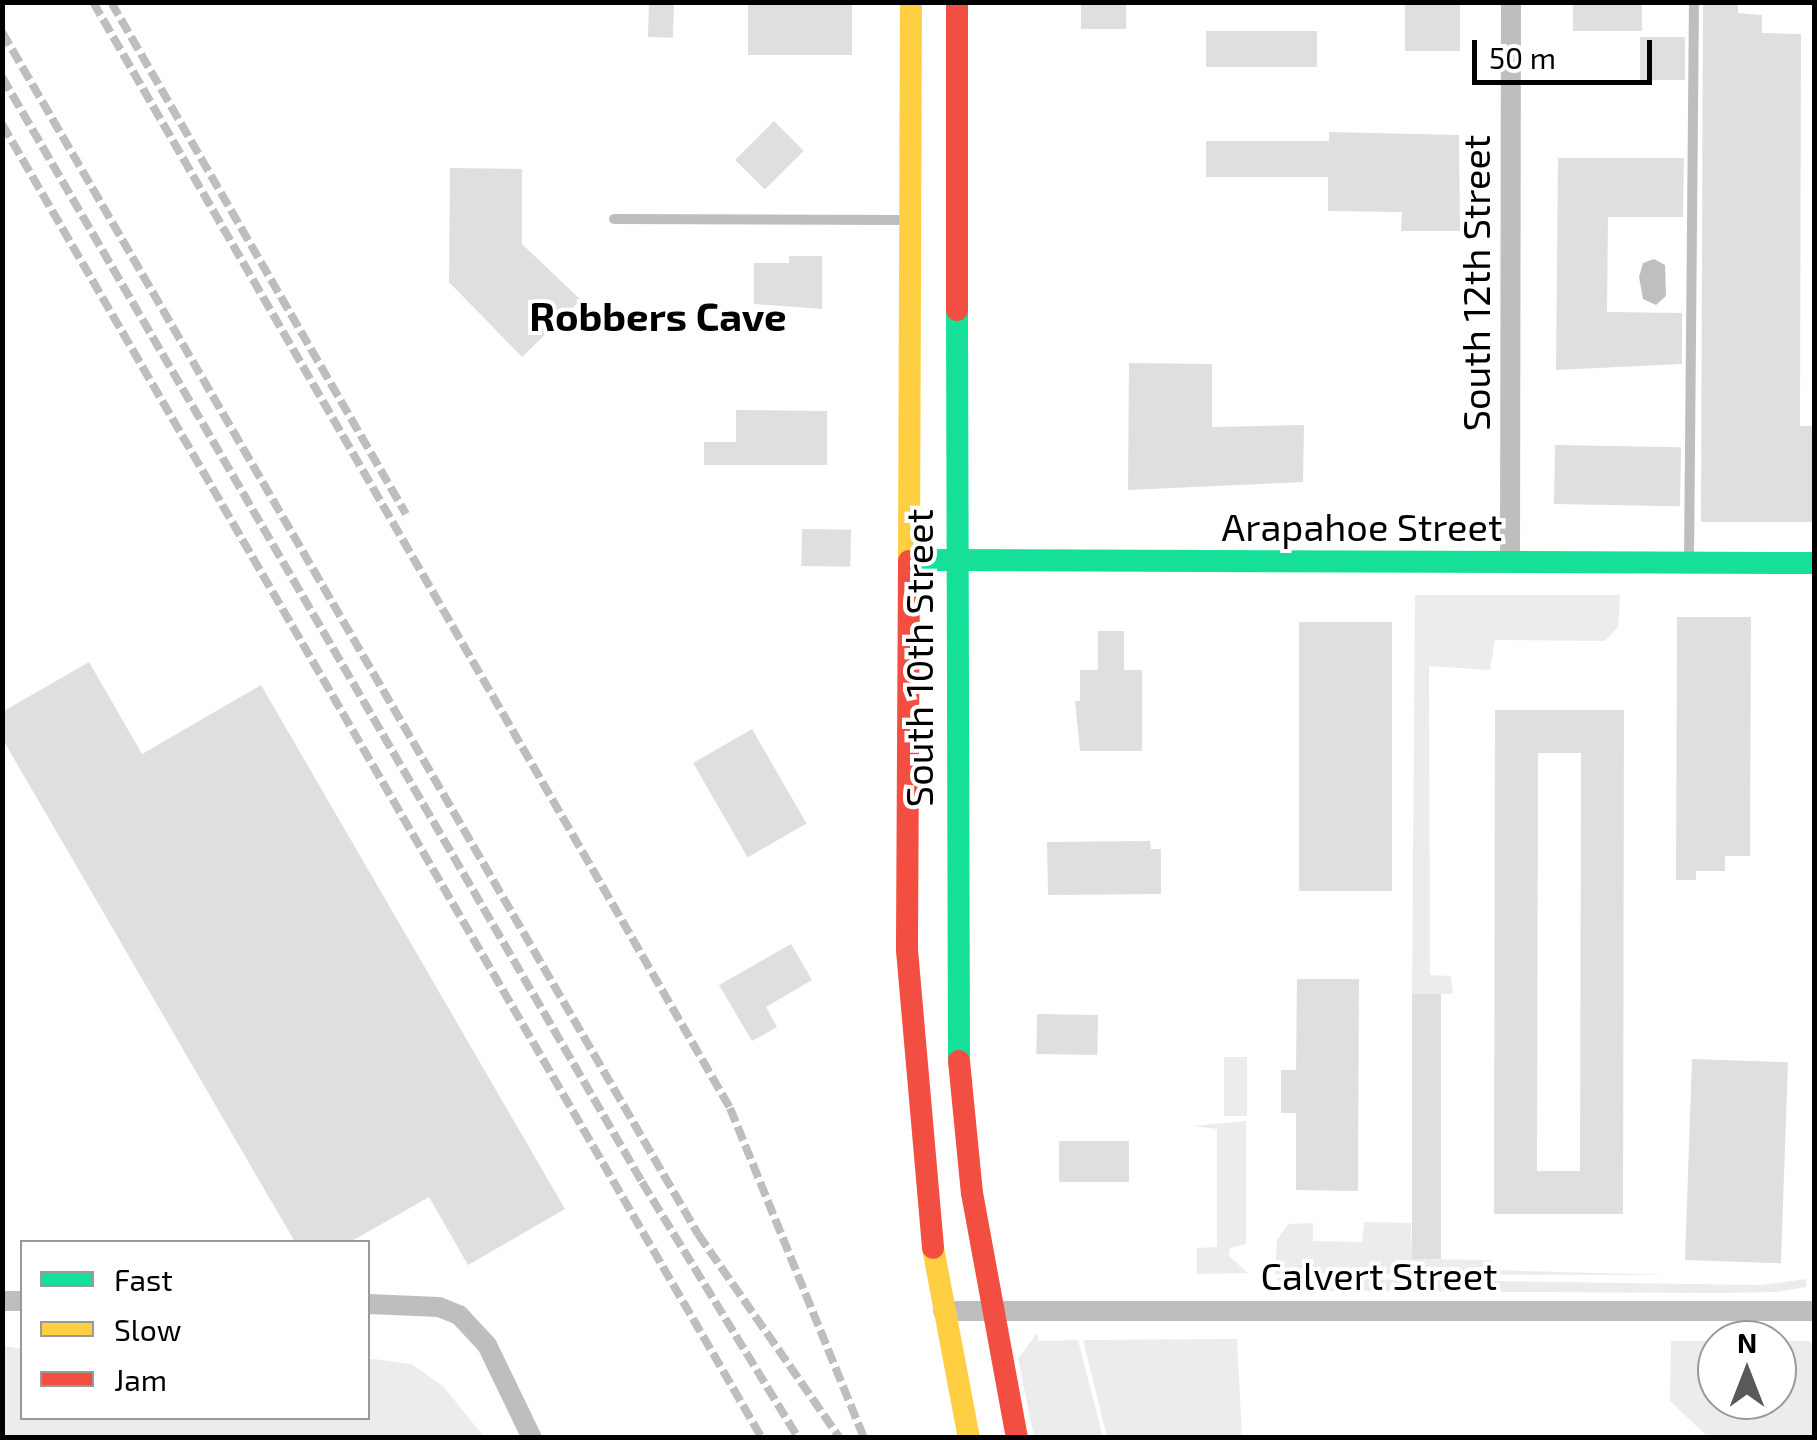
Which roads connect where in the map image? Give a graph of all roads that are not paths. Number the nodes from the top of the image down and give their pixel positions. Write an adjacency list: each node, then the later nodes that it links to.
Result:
1 (911, 2): 6 (main road, South 10th Street)
2 (957, 2): 8 (main road, South 10th Street)
3 (1511, 2): 11 (street, South 12th Street)
4 (1694, 2): 9 (lane)
5 (614, 219): 6 (lane)
6 (911, 220): 7 (main road, South 10th Street)
7 (908, 560): 8 (main road, Arapahoe Street); 13 (main road, South 10th Street)
8 (954, 560): 11 (main road, Arapahoe Street); 14 (main road, South 10th Street)
9 (1689, 562): 10 (main road, Arapahoe Street); 11 (main road, Arapahoe Street)
10 (1814, 562)
11 (1510, 563)
12 (370, 1304): 16 (street)
13 (943, 1311): 14 (street, Calvert Street); 17 (main road, South 10th Street)
14 (990, 1311): 15 (street, Calvert Street); 18 (main road, South 10th Street)
15 (1814, 1311)
16 (532, 1438)
17 (969, 1438)
18 (1017, 1438)

